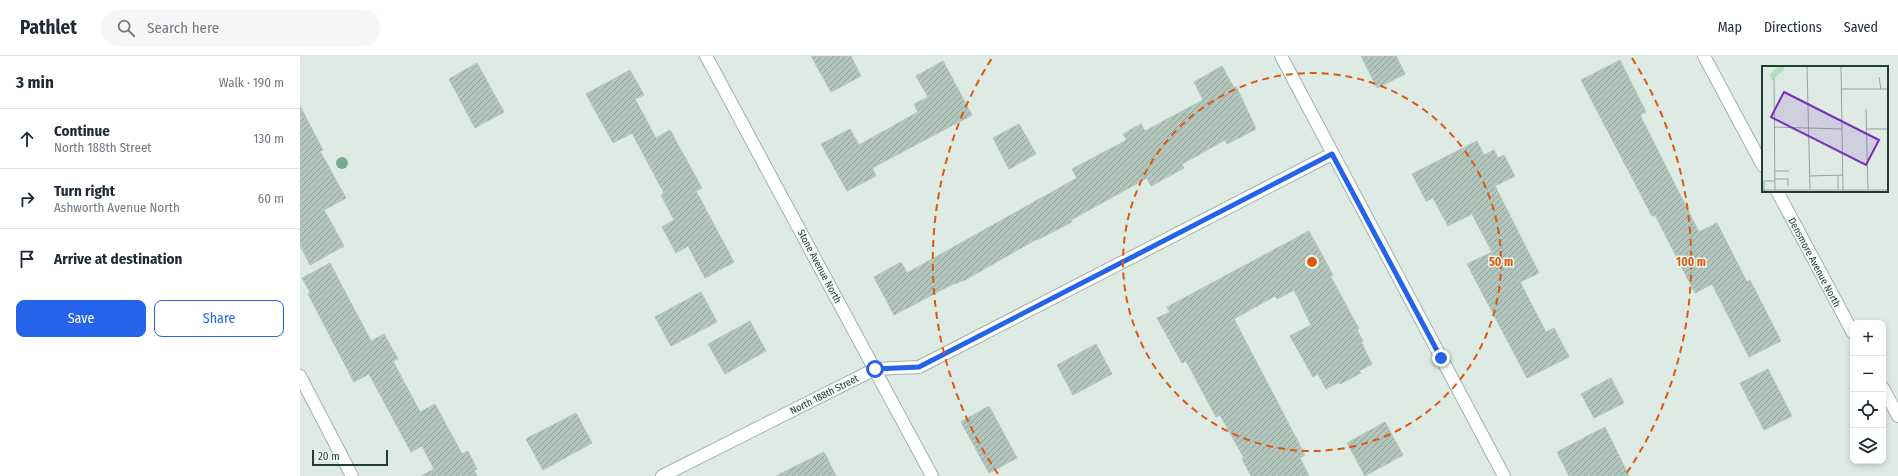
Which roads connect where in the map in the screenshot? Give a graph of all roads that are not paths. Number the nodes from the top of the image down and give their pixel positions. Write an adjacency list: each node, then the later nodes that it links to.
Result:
1 (706, 56): 8 (street, Stone Avenue North)
2 (1281, 56): 4 (street)
3 (1704, 56): 5 (street)
4 (1332, 154): 8 (street, North 188th Street); 15 (street)
5 (1762, 164)
6 (1778, 192): 7 (street, Densmore Avenue North)
7 (1850, 327)
8 (875, 369): 13 (street, North 188th Street); 14 (street, Stone Avenue North)
9 (300, 376): 12 (street)
10 (1885, 392): 11 (street)
11 (1898, 416)
12 (352, 476)
13 (662, 476)
14 (932, 476)
15 (1504, 476)

